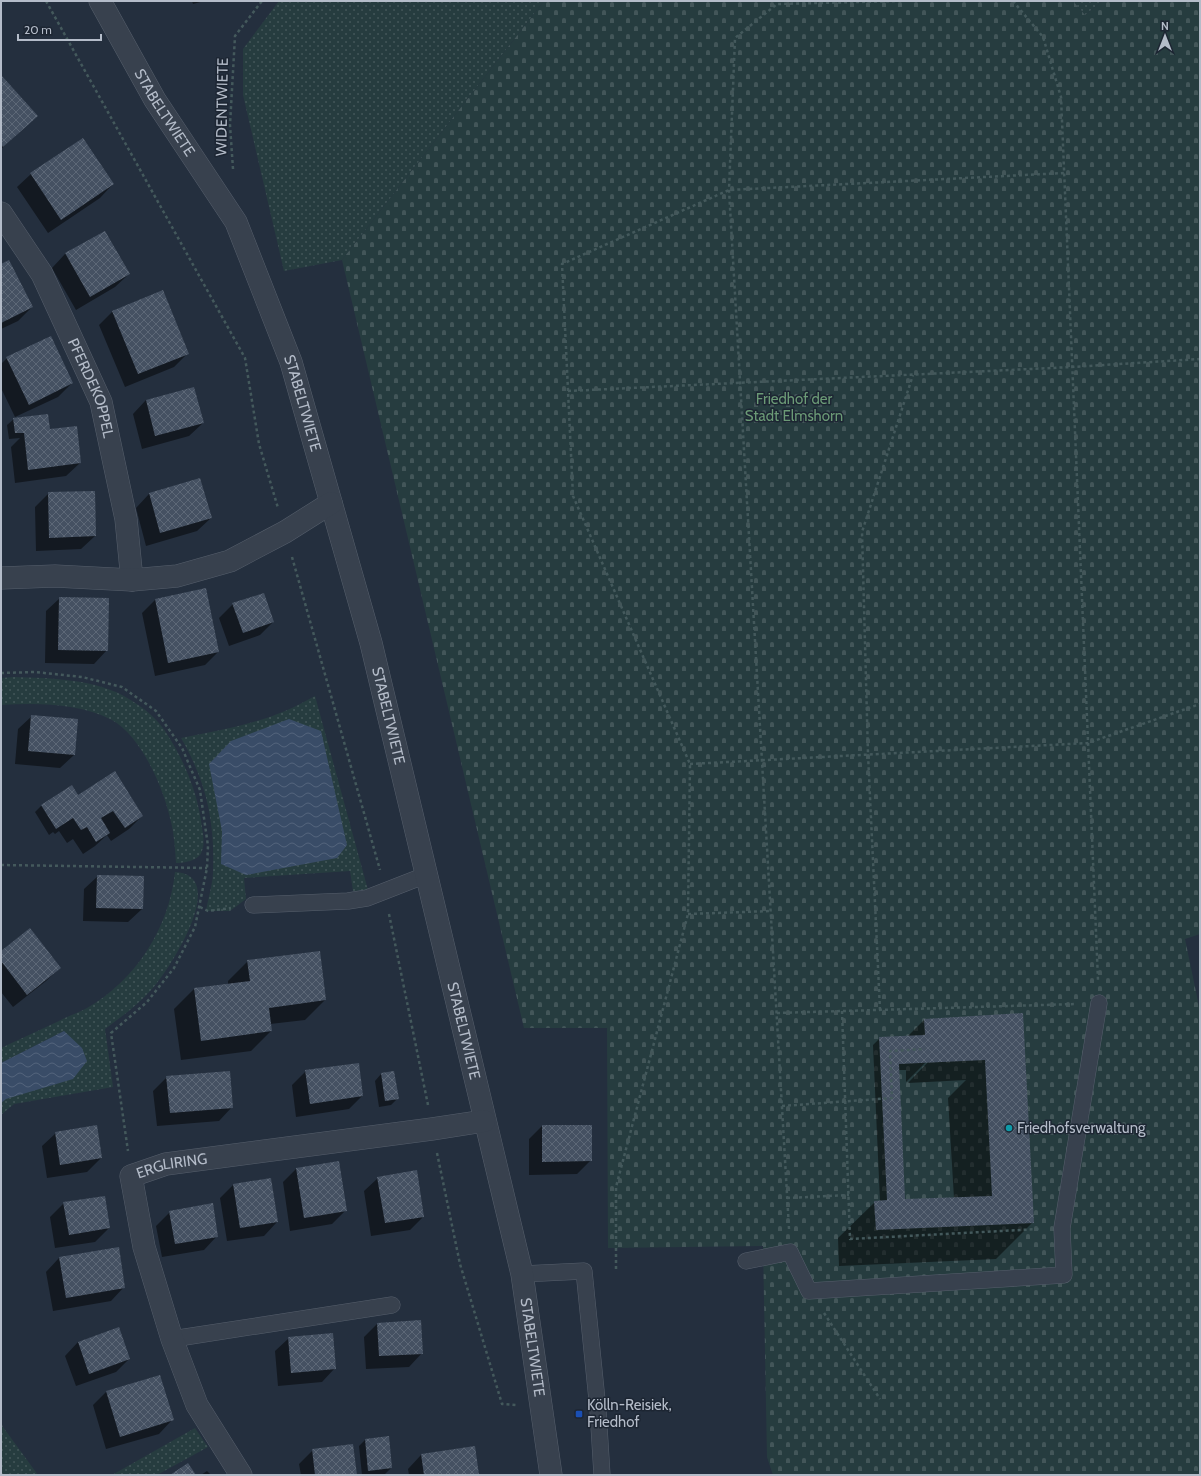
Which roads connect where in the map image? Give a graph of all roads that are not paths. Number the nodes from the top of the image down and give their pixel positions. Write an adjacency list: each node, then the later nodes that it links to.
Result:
1 (100, 1): 3 (street, STABELTWIETE)
2 (1, 213): 5 (street, PFERDEKOPPEL)
3 (331, 503): 5 (street); 6 (street, STABELTWIETE)
4 (1, 578): 5 (street)
5 (132, 580)
6 (426, 875): 7 (lane); 9 (street, STABELTWIETE)
7 (253, 905)
8 (1099, 1003): 10 (lane)
9 (484, 1121): 11 (street, STABELTWIETE); 13 (street, ERGLIRING)
10 (746, 1261)
11 (522, 1274): 15 (street, STABELTWIETE); 16 (lane)
12 (392, 1305): 13 (lane)
13 (172, 1339): 14 (street, ERGLIRING)
14 (241, 1475)
15 (551, 1475)
16 (602, 1475)

